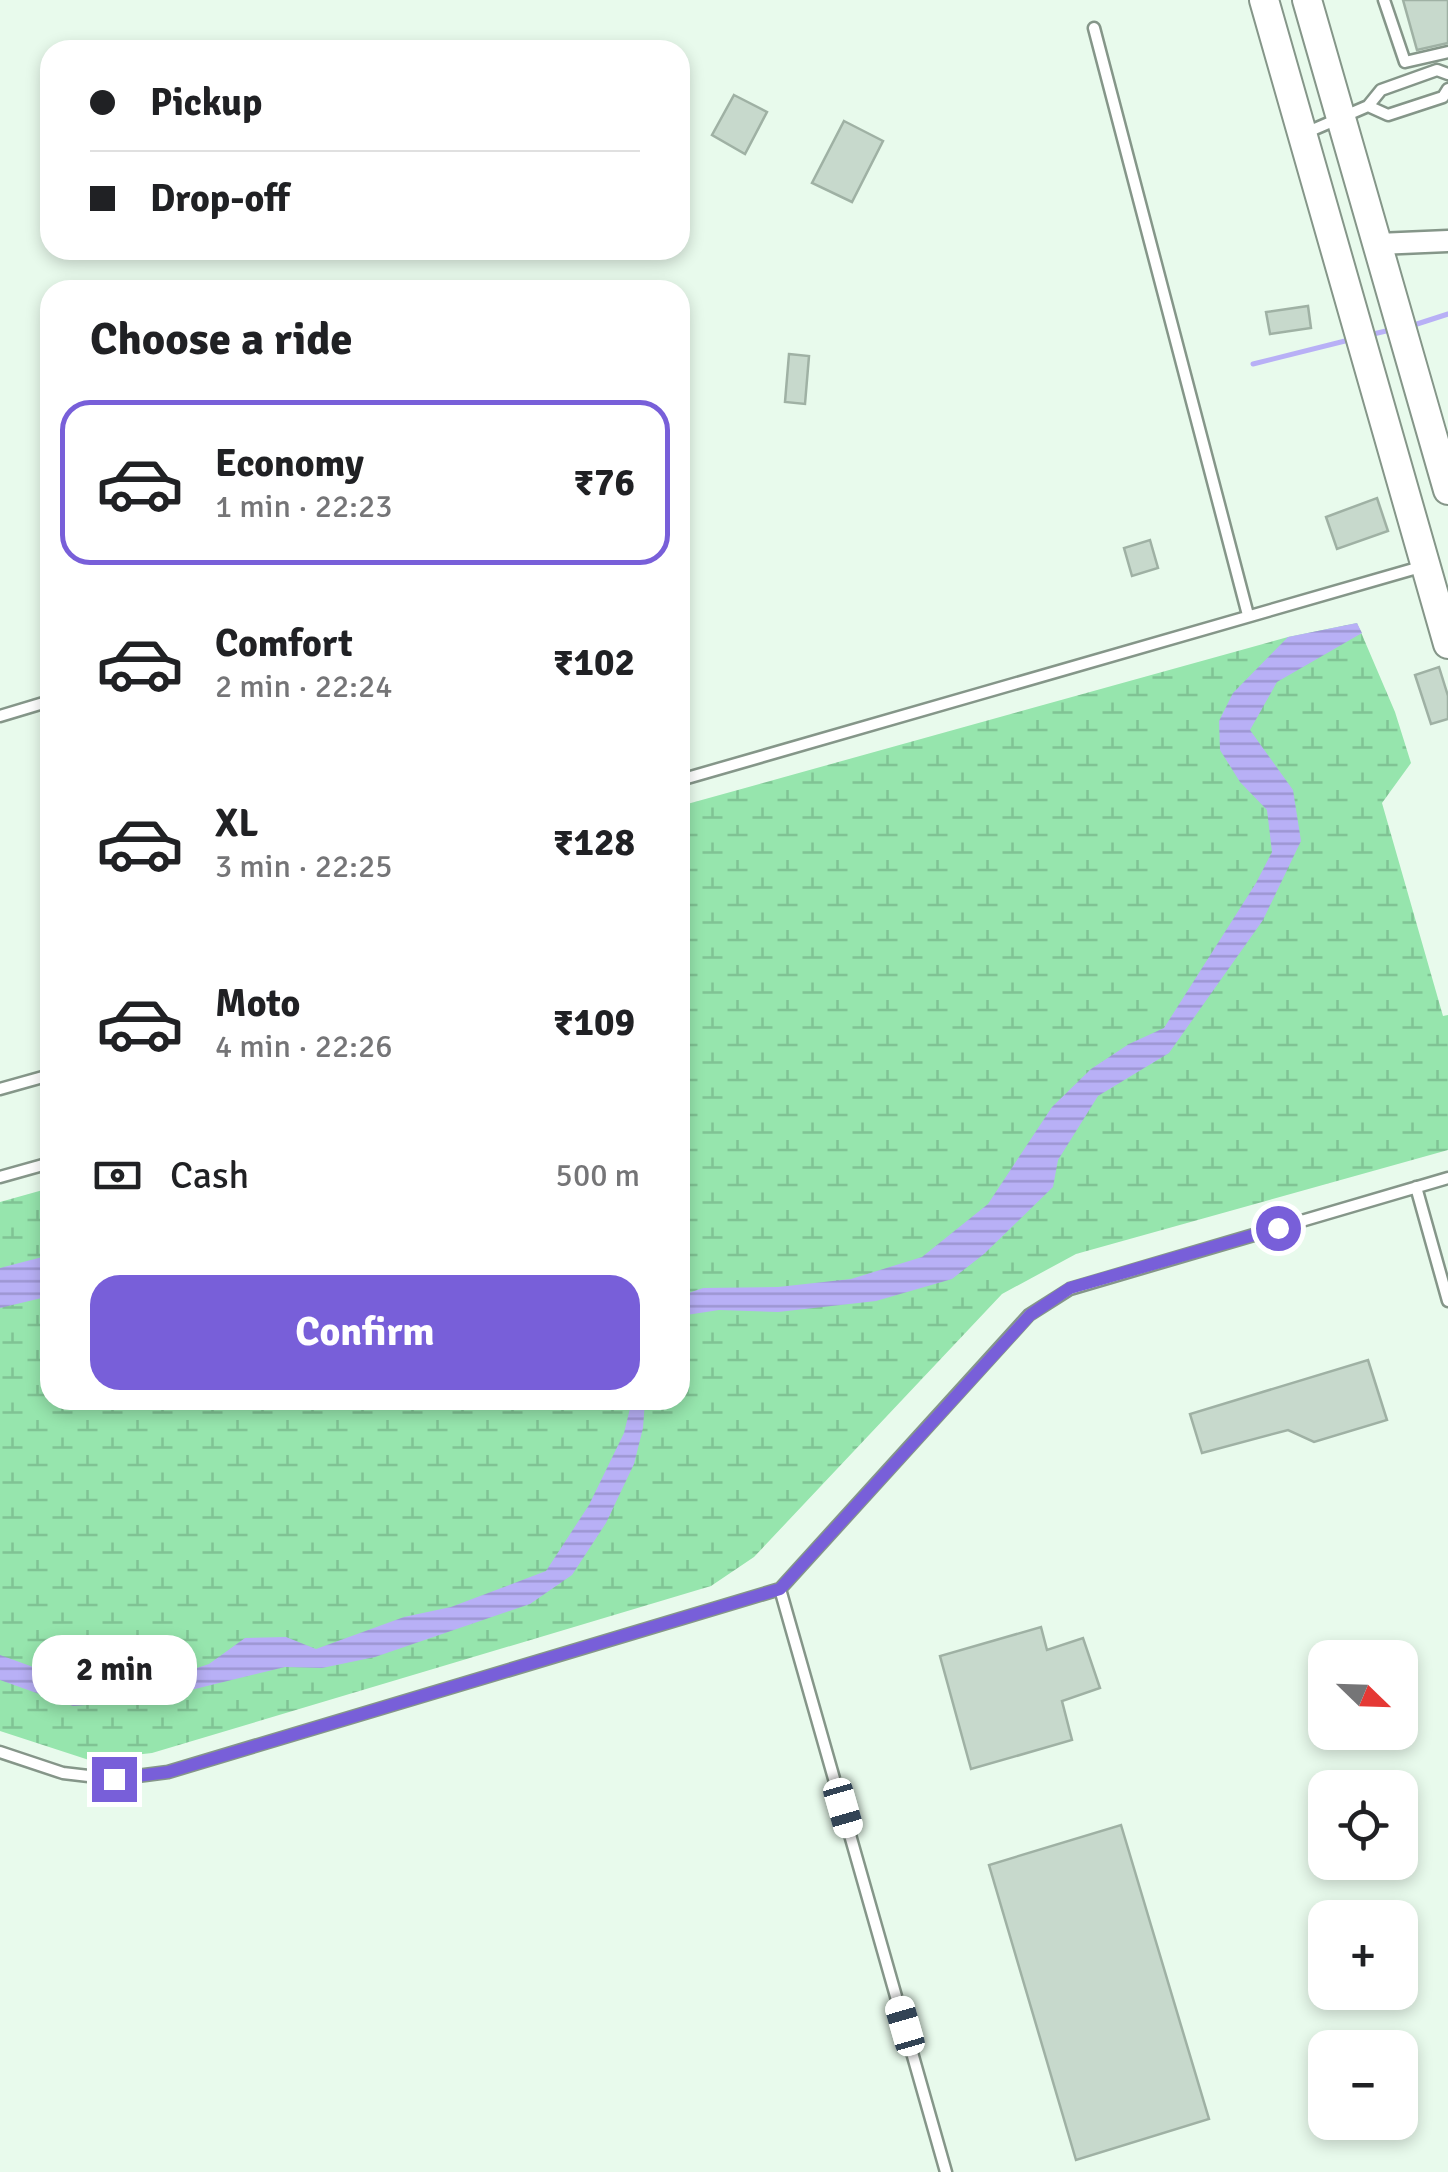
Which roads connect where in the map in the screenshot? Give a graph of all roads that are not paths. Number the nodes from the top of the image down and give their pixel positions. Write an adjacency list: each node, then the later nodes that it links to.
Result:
1 (1264, 0): 10 (street)
2 (1307, 0): 9 (street)
3 (1384, 0): 5 (lane)
4 (1094, 28): 15 (lane)
5 (1448, 52)
6 (1448, 74): 8 (lane)
7 (1448, 90): 8 (lane)
8 (1368, 106): 9 (lane)
9 (1340, 119): 10 (lane); 12 (street)
10 (1302, 134): 14 (street)
11 (1448, 241): 12 (street)
12 (1378, 244): 13 (street)
13 (1448, 490)
14 (1437, 563): 15 (lane); 16 (street)
15 (1248, 615): 19 (lane)
16 (1448, 644)
17 (40, 704): 18 (lane)
18 (0, 716)
19 (690, 777)
20 (40, 1078): 21 (lane)
21 (0, 1088)
22 (40, 1166): 23 (lane)
23 (0, 1177)
24 (1448, 1178): 25 (lane)
25 (1416, 1188): 26 (lane); 27 (lane)
26 (1448, 1301)
27 (780, 1589): 28 (lane); 29 (lane)
28 (0, 1752)
29 (946, 2172)

